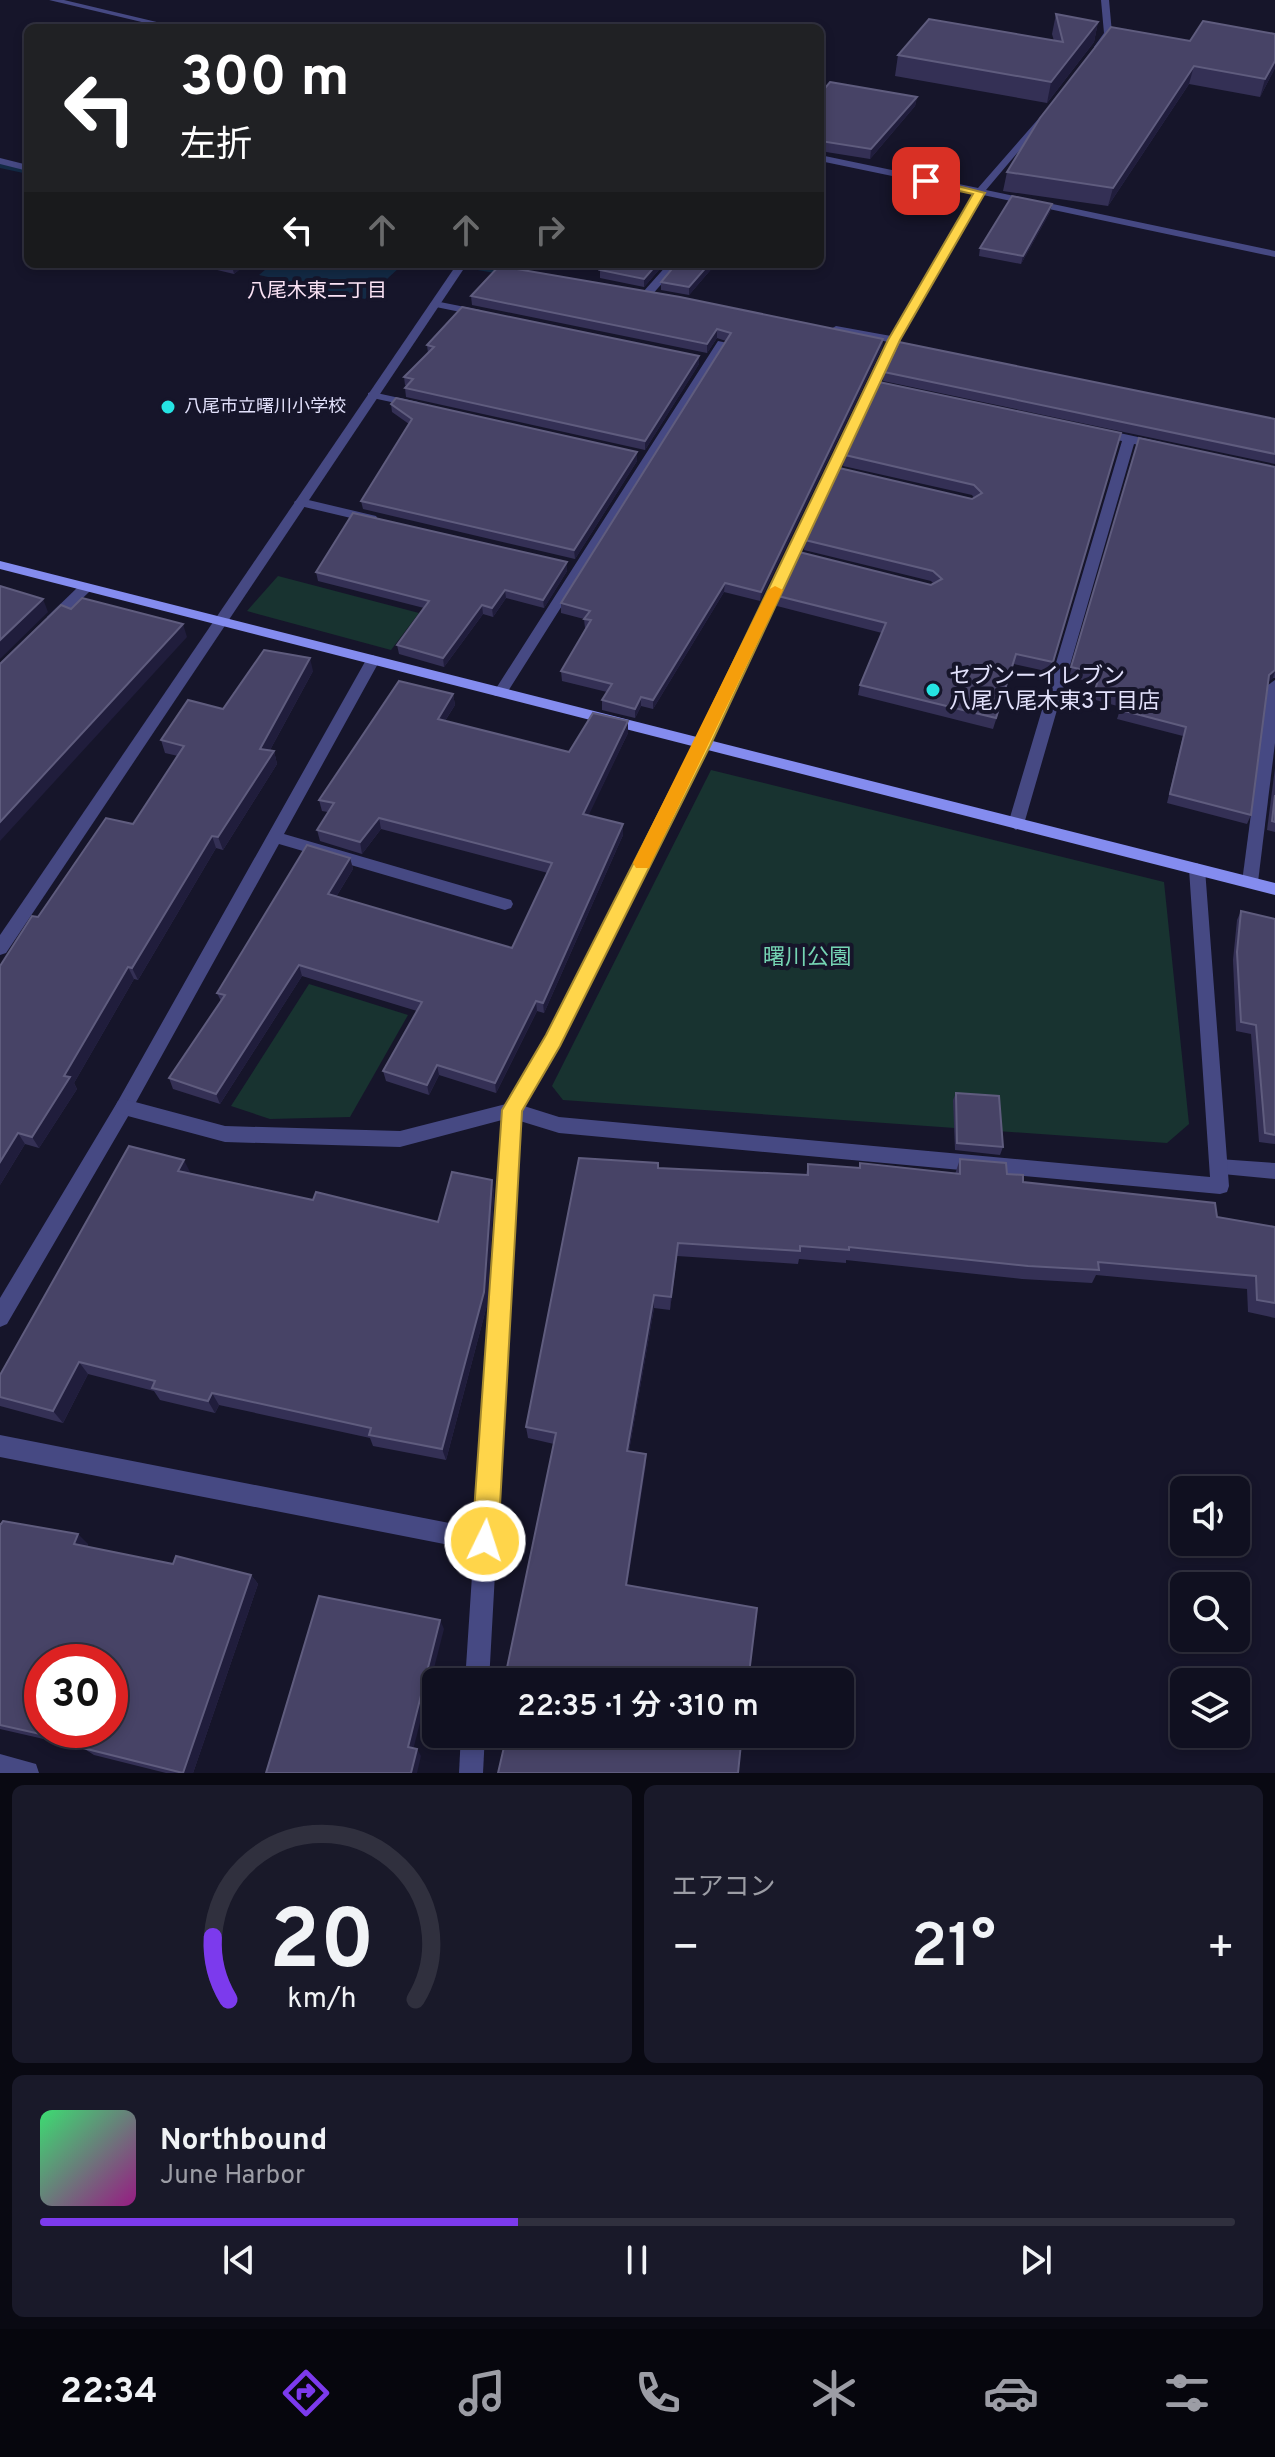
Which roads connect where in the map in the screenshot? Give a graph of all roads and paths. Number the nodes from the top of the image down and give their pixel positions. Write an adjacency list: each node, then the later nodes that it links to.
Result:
1 (53, 0): 3 (street)
2 (1105, 0): 4 (street)
3 (160, 24)
4 (1091, 56)
5 (1055, 103): 9 (street)
6 (824, 159): 9 (street)
7 (0, 161): 8 (street)
8 (24, 167)
9 (979, 193): 10 (street); 21 (street)
10 (1275, 254)
11 (459, 268): 18 (street)
12 (511, 268): 14 (street)
13 (670, 268): 16 (street)
14 (537, 273)
15 (631, 291): 16 (street)
16 (647, 294): 17 (street)
17 (662, 296)
18 (435, 304): 19 (street); 27 (street)
19 (496, 316)
20 (817, 326): 21 (street)
21 (894, 340): 25 (street)
22 (722, 343): 24 (street)
23 (696, 357): 24 (street)
24 (711, 360): 33 (street)
25 (873, 385): 26 (street); 34 (street)
26 (888, 388)
27 (372, 395): 28 (street); 36 (street)
28 (434, 409)
29 (1084, 429): 30 (street)
30 (1129, 439): 31 (street); 50 (street)
31 (1173, 448)
32 (634, 454): 33 (street)
33 (649, 457): 42 (street)
34 (832, 470): 35 (street); 38 (street)
35 (848, 473)
36 (300, 502): 37 (street); 44 (street)
37 (393, 524)
38 (792, 554): 39 (street); 49 (street)
39 (808, 558)
40 (564, 564): 42 (street)
41 (0, 565): 43 (street)
42 (579, 567): 48 (street)
43 (85, 588): 44 (street); 45 (street)
44 (220, 619): 46 (street); 56 (street)
45 (42, 629)
46 (373, 660): 48 (street); 51 (street)
47 (1275, 685): 53 (street)
48 (500, 693): 49 (street)
49 (701, 746): 50 (street); 58 (street)
50 (1016, 824): 52 (street)
51 (275, 837): 55 (street); 57 (street)
52 (1197, 869): 53 (street); 59 (street)
53 (1250, 882): 54 (street)
54 (1275, 889)
55 (505, 904)
56 (0, 948)
57 (124, 1107): 58 (street); 61 (street)
58 (512, 1110): 59 (street); 63 (street)
59 (1219, 1167): 60 (street)
60 (1275, 1171)
61 (0, 1317)
62 (0, 1446): 63 (street)
63 (485, 1541): 64 (street)
64 (478, 1668)
65 (472, 1748): 68 (street)
66 (0, 1766): 67 (street)
67 (27, 1773)
68 (471, 1773)

